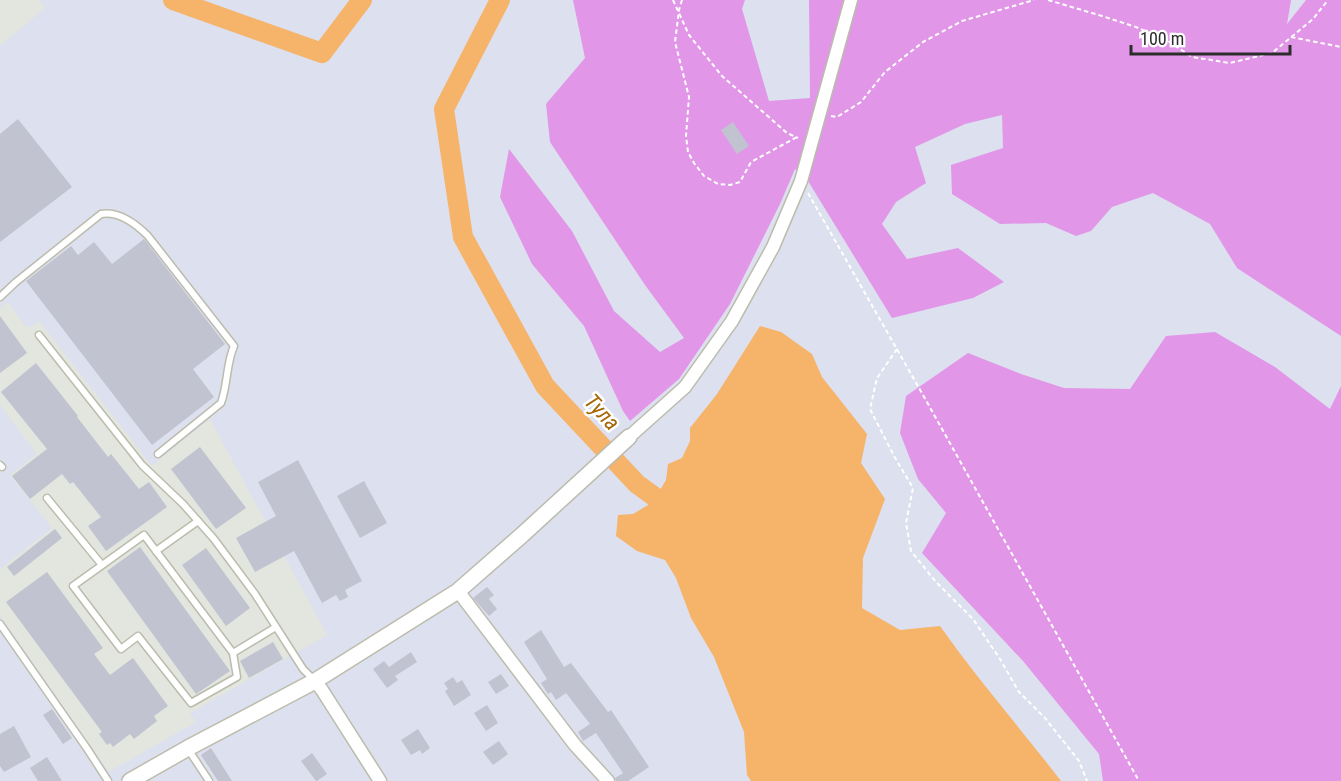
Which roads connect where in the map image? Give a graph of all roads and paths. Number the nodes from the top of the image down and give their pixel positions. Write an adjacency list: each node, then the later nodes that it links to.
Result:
1 (673, 0): 7 (path)
2 (682, 0): 7 (path)
3 (851, 0): 10 (street)
4 (1034, 0): 10 (path)
5 (1048, 0): 8 (path)
6 (1328, 0): 8 (path)
7 (679, 10): 11 (path); 11 (path)
8 (1291, 37): 9 (path)
9 (1341, 47)
10 (819, 116): 12 (street)
11 (797, 137): 12 (path)
12 (811, 144): 13 (street)
13 (801, 181): 16 (path); 17 (street)
14 (0, 297): 18 (lane)
15 (39, 336): 20 (lane)
16 (897, 349): 34 (path); 35 (path)
17 (629, 437): 23 (street)
18 (159, 454)
19 (47, 498): 22 (lane)
20 (198, 521): 21 (lane); 25 (lane)
21 (156, 551): 22 (lane); 26 (lane)
22 (102, 566): 26 (lane)
23 (458, 591): 27 (street); 33 (street)
24 (0, 624): 29 (lane)
25 (276, 627): 26 (lane); 27 (lane)
26 (233, 653)
27 (315, 681): 28 (street); 32 (street)
28 (188, 748): 30 (street); 31 (lane)
29 (108, 781)
30 (130, 781)
31 (209, 781)
32 (380, 781)
33 (608, 781)
34 (1086, 781)
35 (1139, 781)

